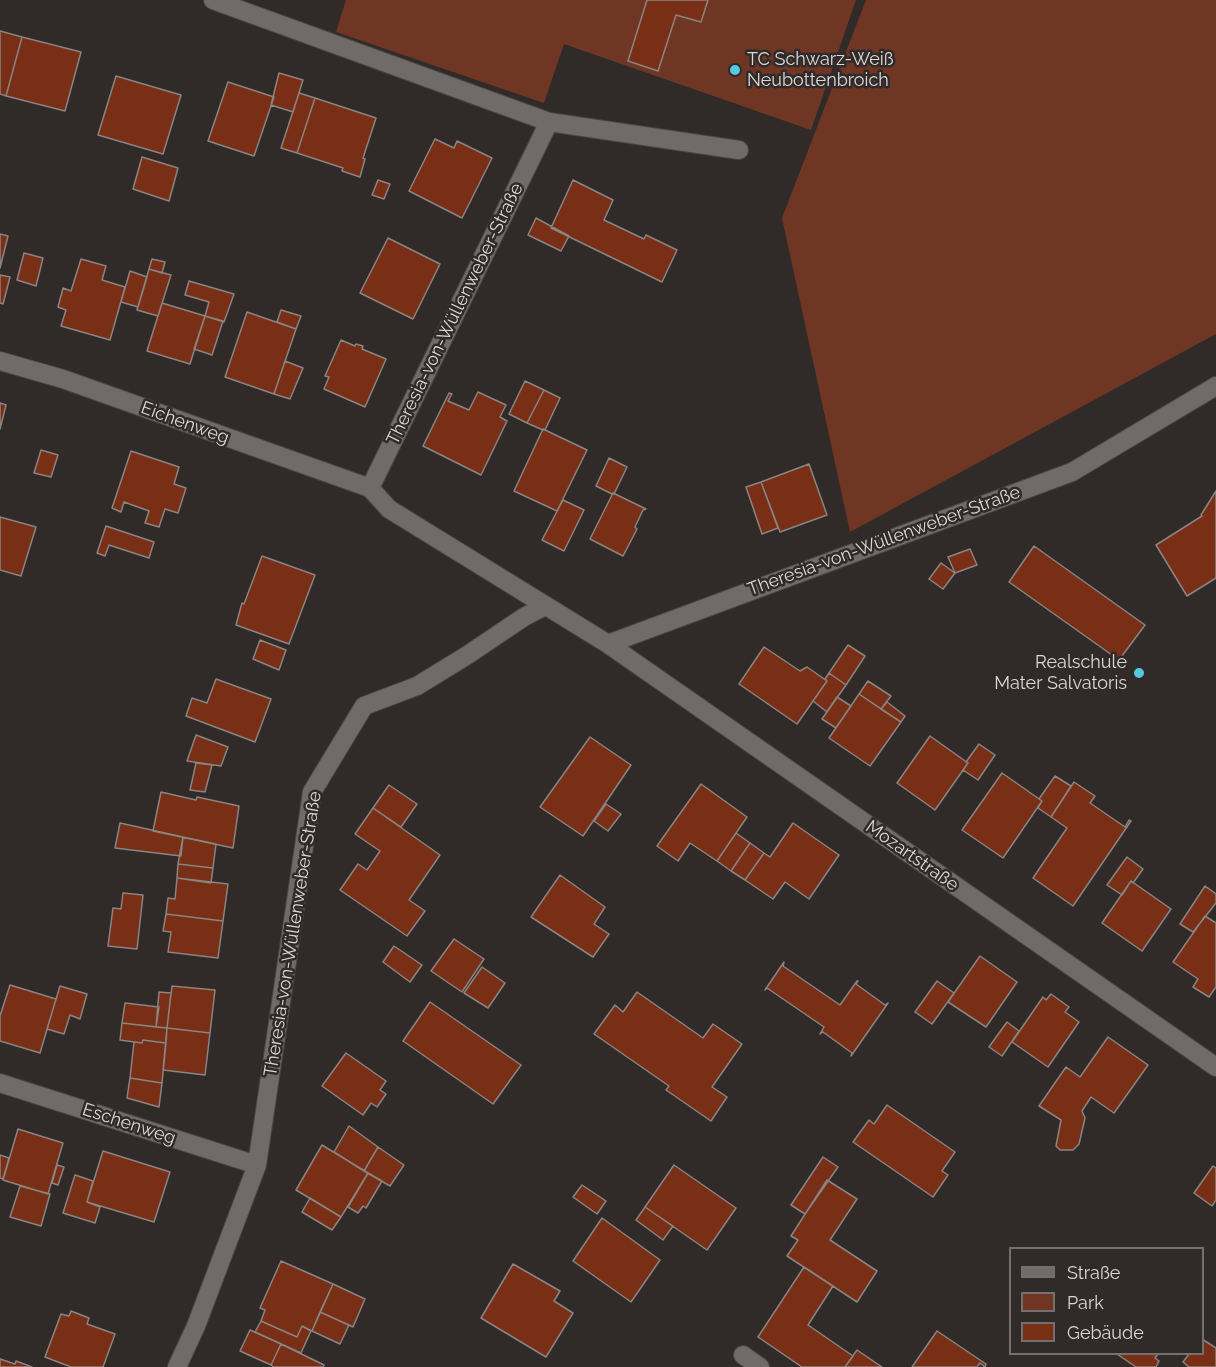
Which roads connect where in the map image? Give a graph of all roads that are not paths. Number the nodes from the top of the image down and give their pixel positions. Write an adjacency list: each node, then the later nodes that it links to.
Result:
1 (213, 0): 2 (street)
2 (549, 122): 3 (street); 6 (street, Theresia-von-Wüllenweber-Straße)
3 (739, 150)
4 (0, 361): 6 (street, Eichenweg)
5 (1216, 386): 8 (street, Theresia-von-Wüllenweber-Straße)
6 (370, 488): 7 (street)
7 (545, 606): 8 (street); 11 (street, Theresia-von-Wüllenweber-Straße)
8 (608, 644): 9 (street, Mozartstraße)
9 (1216, 1067)
10 (0, 1083): 11 (street, Eschenweg)
11 (257, 1165): 13 (street, Theresia-von-Wüllenweber-Straße)
12 (742, 1355): 14 (street)
13 (177, 1367)
14 (760, 1367)

